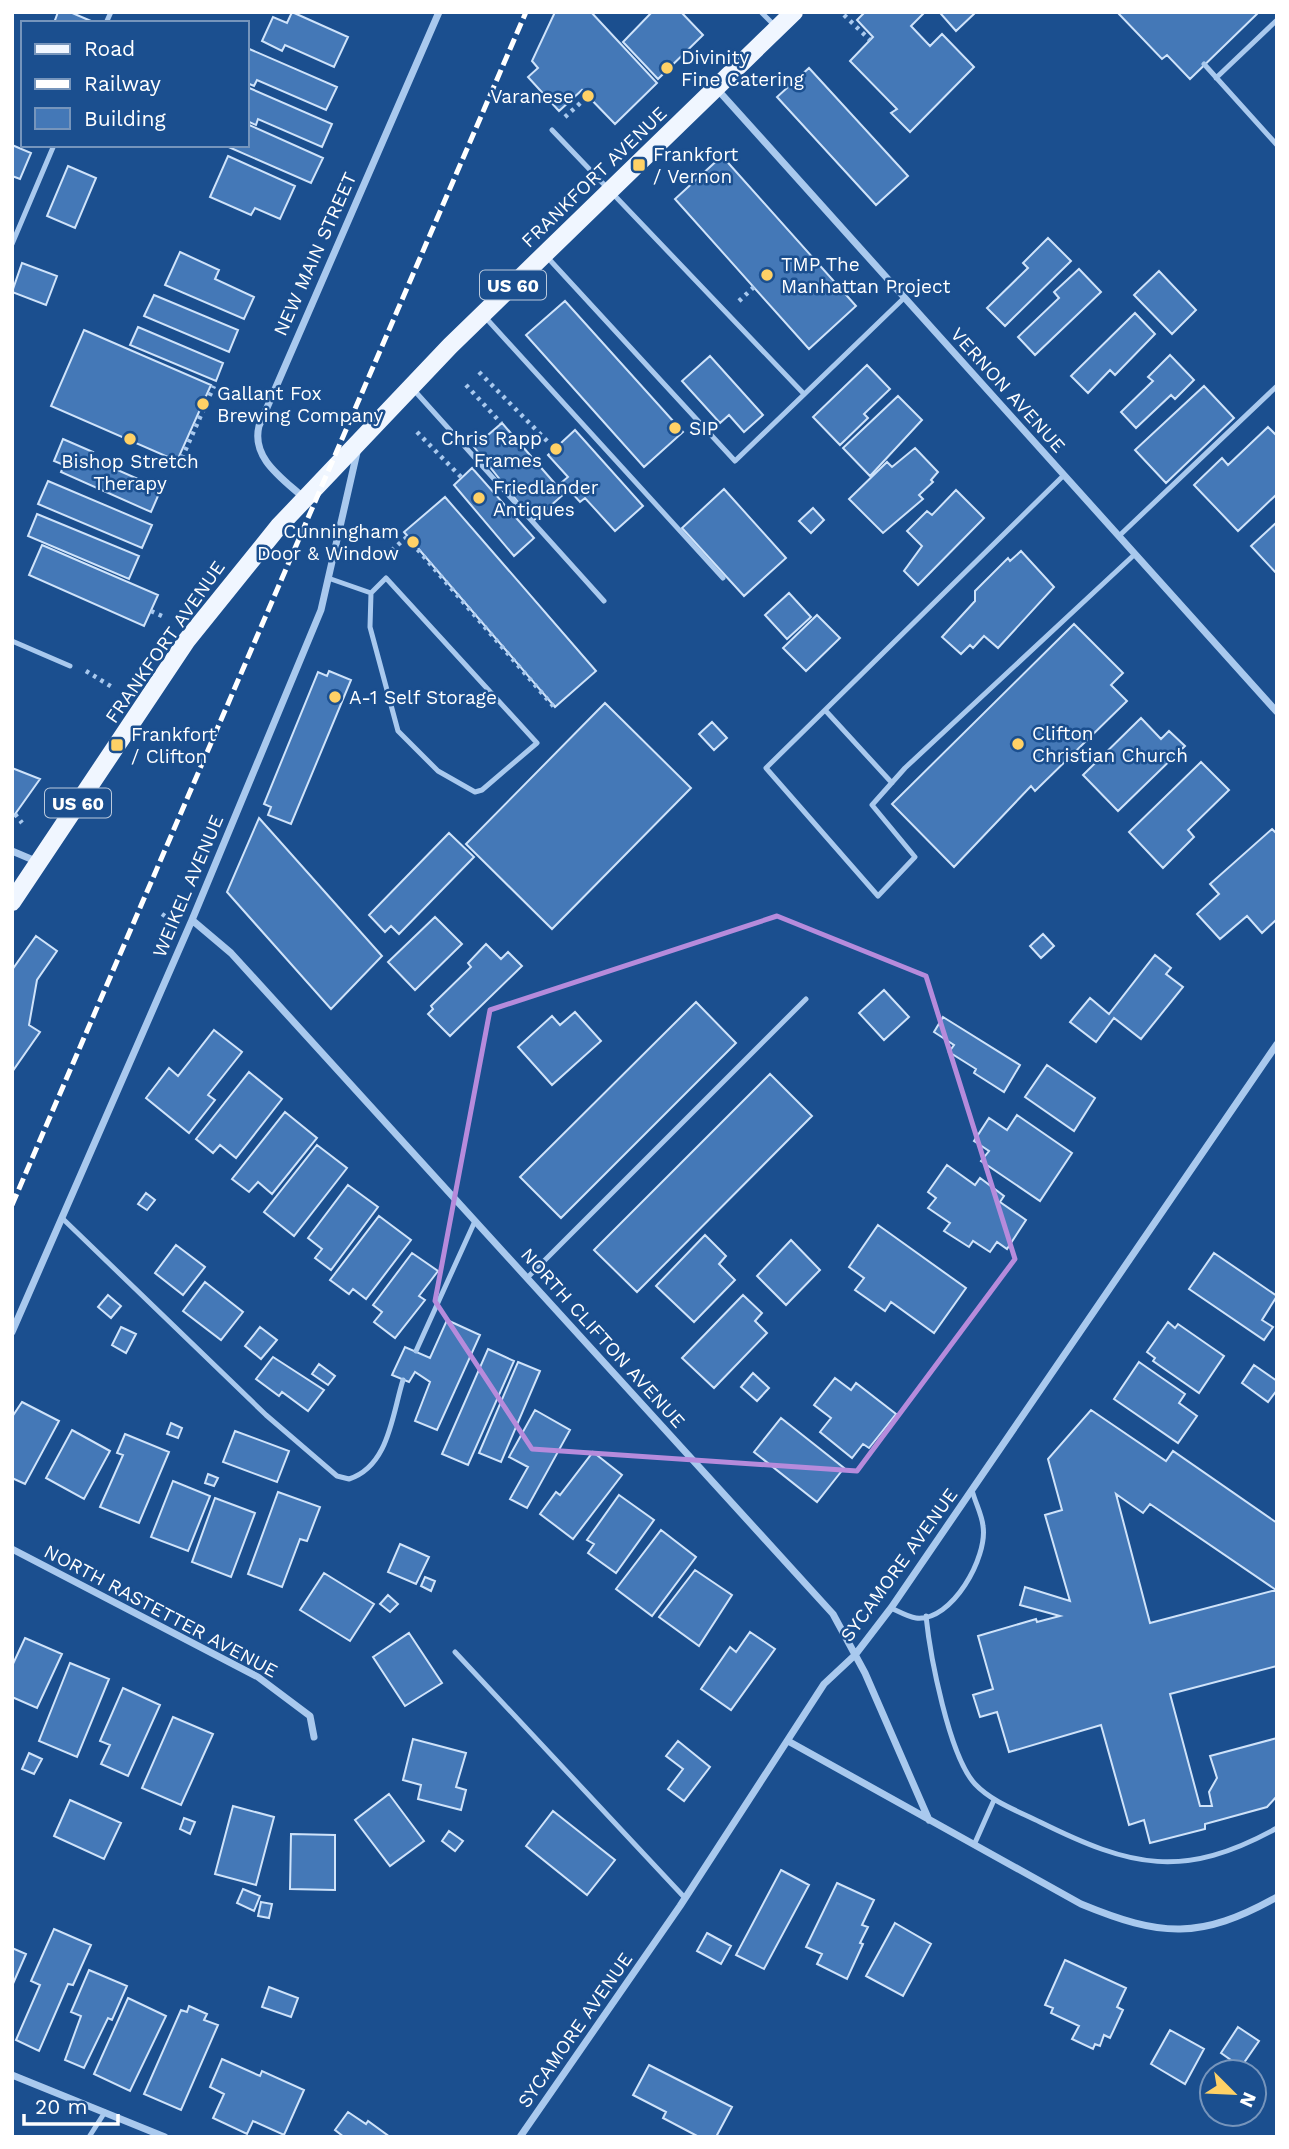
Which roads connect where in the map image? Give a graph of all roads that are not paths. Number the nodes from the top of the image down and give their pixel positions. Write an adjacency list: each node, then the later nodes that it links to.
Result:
1 (439, 12): 22 (street, NEW MAIN STREET)
2 (761, 12): 5 (lane)
3 (794, 12): 5 (main road, FRANKFORT AVENUE / US 60)
4 (1277, 20): 7 (lane)
5 (778, 29): 8 (main road, FRANKFORT AVENUE / US 60)
6 (1204, 64): 7 (lane)
7 (1216, 78): 10 (lane)
8 (717, 89): 12 (main road, FRANKFORT AVENUE / US 60); 15 (street, VERNON AVENUE)
9 (552, 130): 12 (lane)
10 (1277, 144)
11 (53, 147): 13 (lane)
12 (611, 191): 14 (main road, FRANKFORT AVENUE / US 60); 19 (lane)
13 (12, 244)
14 (544, 254): 16 (main road, FRANKFORT AVENUE / US 60); 19 (lane)
15 (904, 298): 19 (lane); 21 (street, VERNON AVENUE)
16 (483, 314): 18 (main road, FRANKFORT AVENUE / US 60); 26 (lane)
17 (1277, 386): 23 (lane)
18 (411, 387): 20 (main road, FRANKFORT AVENUE / US 60); 28 (lane)
19 (804, 394)
20 (360, 441): 22 (main road, FRANKFORT AVENUE / US 60); 25 (street, WEIKEL AVENUE)
21 (1064, 475): 23 (street, VERNON AVENUE); 31 (lane)
22 (304, 499): 35 (main road, FRANKFORT AVENUE / US 60)
23 (1119, 536): 24 (street, VERNON AVENUE)
24 (1135, 554): 32 (street, VERNON AVENUE); 33 (lane)
25 (328, 578): 27 (lane); 37 (street, WEIKEL AVENUE)
26 (723, 578)
27 (371, 593): 27 (lane)
28 (604, 601)
29 (12, 641): 30 (lane)
30 (70, 666)
31 (825, 710): 33 (lane); 33 (lane)
32 (1277, 712)
33 (892, 783)
34 (12, 851): 35 (street)
35 (39, 862): 36 (main road, FRANKFORT AVENUE / US 60)
36 (12, 902)
37 (192, 920): 40 (street, WEIKEL AVENUE); 41 (street, NORTH CLIFTON AVENUE)
38 (806, 999): 42 (lane)
39 (1277, 1044): 46 (street, SYCAMORE AVENUE)
40 (62, 1218): 43 (street, WEIKEL AVENUE); 45 (lane)
41 (475, 1222): 42 (street, NORTH CLIFTON AVENUE); 44 (lane)
42 (527, 1278): 51 (street, NORTH CLIFTON AVENUE)
43 (12, 1332)
44 (416, 1352)
45 (403, 1380)
46 (972, 1490): 48 (street, SYCAMORE AVENUE); 49 (lane)
47 (12, 1549): 52 (street, NORTH RASTETTER AVENUE)
48 (891, 1608): 49 (lane); 51 (street, SYCAMORE AVENUE)
49 (926, 1616): 54 (lane)
50 (455, 1652): 59 (lane)
51 (855, 1655): 53 (street, SYCAMORE AVENUE); 55 (street, NORTH CLIFTON AVENUE)
52 (314, 1737)
53 (788, 1741): 55 (street); 59 (street, SYCAMORE AVENUE)
54 (994, 1800): 56 (lane); 57 (lane)
55 (929, 1820): 57 (street)
56 (1277, 1828)
57 (974, 1845): 58 (street)
58 (1277, 1897)
59 (685, 1898): 64 (street, SYCAMORE AVENUE)
60 (12, 2075): 61 (street)
61 (104, 2112): 62 (lane); 63 (street)
62 (89, 2137)
63 (165, 2137)
64 (520, 2137)

